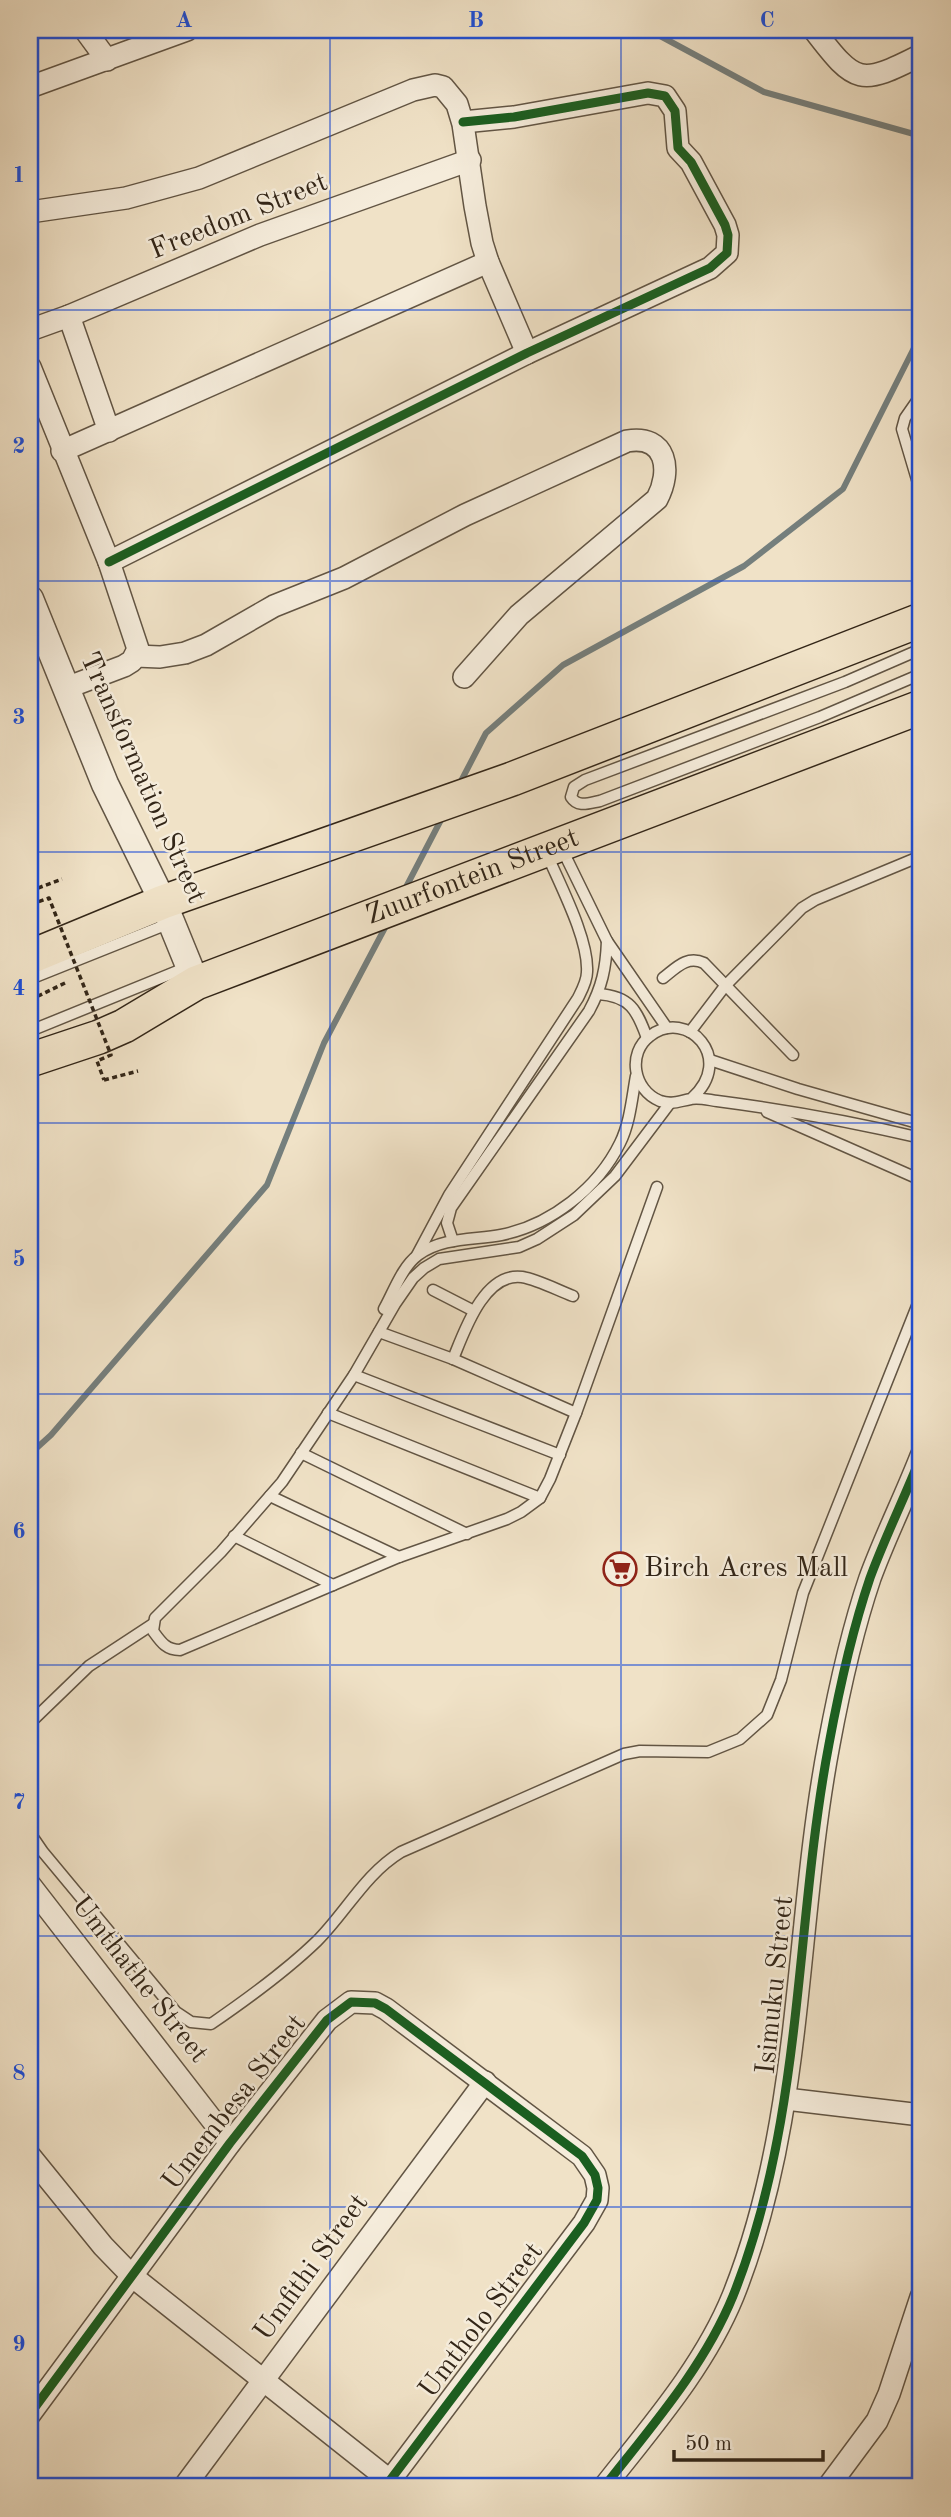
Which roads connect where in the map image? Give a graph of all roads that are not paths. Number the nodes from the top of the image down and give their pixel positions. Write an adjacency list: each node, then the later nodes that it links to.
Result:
1 (85, 30): 5 (street)
2 (187, 30): 5 (street)
3 (814, 30): 4 (street)
4 (921, 55)
5 (107, 60): 6 (street)
6 (30, 87)
7 (463, 122): 8 (street); 9 (street); 13 (street)
8 (470, 160): 10 (street); 11 (street, Freedom Street)
9 (30, 212)
10 (488, 262): 13 (street); 16 (street)
11 (69, 317): 12 (street, Freedom Street); 16 (street)
12 (30, 330)
13 (527, 354): 19 (street)
14 (30, 368): 17 (street)
15 (921, 395): 18 (lane)
16 (109, 430): 17 (street)
17 (62, 452): 19 (street)
18 (921, 493)
19 (108, 562): 23 (street)
20 (30, 599): 26 (street, Transformation Street)
21 (921, 620): 30 (main road)
22 (921, 649): 24 (lane)
23 (136, 656): 25 (street); 26 (street)
24 (921, 674)
25 (464, 677)
26 (66, 688): 30 (street, Transformation Street)
27 (921, 707): 28 (main road, Zuurfontein Street)
28 (552, 847): 31 (lane); 33 (main road, Zuurfontein Street); 54 (lane)
29 (921, 856): 36 (lane)
30 (167, 912): 32 (main road); 33 (street, Transformation Street); 35 (lane)
31 (607, 941): 37 (lane); 38 (lane)
32 (30, 957)
33 (193, 975): 39 (lane); 43 (main road, Zuurfontein Street)
34 (663, 978): 36 (lane)
35 (30, 979)
36 (725, 986): 40 (lane); 42 (lane)
37 (598, 994): 41 (lane); 53 (lane)
38 (667, 1028): 40 (lane); 41 (lane)
39 (30, 1031)
40 (690, 1032): 44 (lane)
41 (647, 1038): 45 (lane)
42 (793, 1055)
43 (30, 1060)
44 (710, 1060): 46 (lane); 49 (lane)
45 (636, 1076): 47 (lane); 53 (lane)
46 (692, 1098): 47 (lane); 48 (lane)
47 (670, 1103): 59 (lane)
48 (752, 1106): 50 (lane); 51 (lane)
49 (921, 1122)
50 (921, 1138)
51 (921, 1180)
52 (657, 1187): 64 (lane)
53 (453, 1241): 54 (lane)
54 (417, 1255): 60 (lane)
55 (433, 1290): 58 (lane)
56 (573, 1296): 58 (lane)
57 (921, 1296): 76 (lane)
58 (472, 1310): 61 (lane)
59 (379, 1332): 60 (lane); 61 (lane)
60 (370, 1346): 62 (lane)
61 (453, 1359): 64 (lane)
62 (354, 1375): 63 (lane); 66 (lane)
63 (328, 1413): 65 (lane); 69 (lane)
64 (576, 1413): 66 (lane)
65 (301, 1453): 68 (lane); 70 (lane)
66 (560, 1455): 69 (lane)
67 (920, 1460): 79 (street, Isimuku Street)
68 (270, 1496): 71 (lane); 72 (lane)
69 (540, 1498): 70 (lane)
70 (467, 1534): 72 (lane)
71 (234, 1536): 73 (lane); 74 (lane)
72 (399, 1557): 73 (lane)
73 (333, 1585): 74 (lane)
74 (153, 1624): 75 (lane)
75 (30, 1723)
76 (30, 1833)
77 (30, 1885): 81 (street, Umthathe Street)
78 (485, 2082): 81 (street, Umembesa Street); 83 (street, Umembesa Street); 86 (street, Umfithi Street)
79 (786, 2099): 80 (street); 90 (street, Isimuku Street)
80 (921, 2115)
81 (230, 2143): 84 (street, Umembesa Street)
82 (30, 2156): 84 (street)
83 (595, 2175): 88 (street, Umtholo Street)
84 (133, 2277): 86 (street); 87 (street, Umembesa Street)
85 (920, 2304): 91 (street)
86 (264, 2381): 88 (street); 89 (street, Umfithi Street)
87 (30, 2414)
88 (391, 2485)
89 (184, 2487)
90 (604, 2487)
91 (828, 2487)

